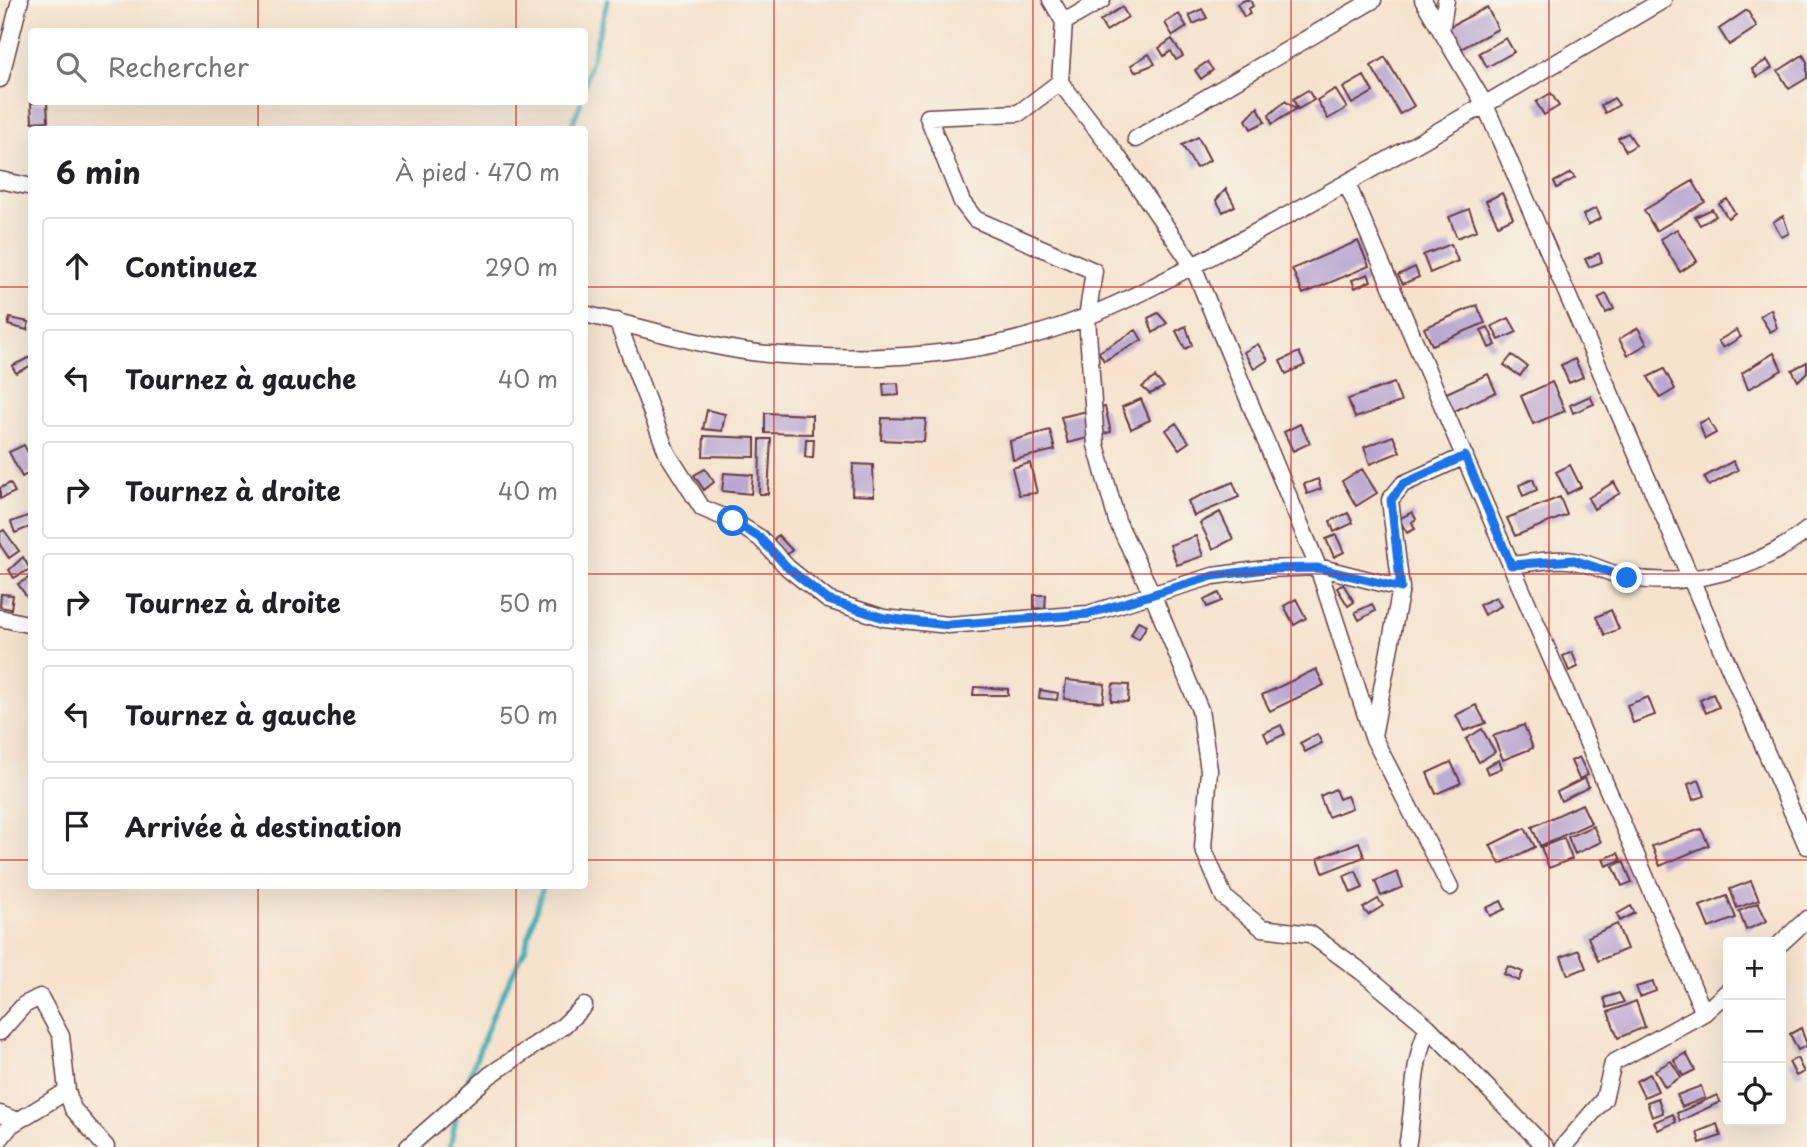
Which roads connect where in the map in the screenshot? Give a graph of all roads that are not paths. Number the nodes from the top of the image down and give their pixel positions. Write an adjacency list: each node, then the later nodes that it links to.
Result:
1 (20, 0): 10 (street)
2 (1051, 0): 8 (street)
3 (1102, 0): 8 (street)
4 (1373, 0): 13 (street)
5 (1423, 0): 9 (street)
6 (1446, 0): 9 (street)
7 (1663, 0): 12 (street)
8 (1064, 22): 11 (street)
9 (1441, 31): 12 (street)
10 (0, 79)
11 (1059, 82): 17 (street); 19 (street)
12 (1485, 106): 15 (street); 25 (street)
13 (1136, 139)
14 (0, 180): 16 (street)
15 (1347, 184): 17 (street); 21 (street)
16 (28, 186)
17 (1193, 265): 19 (street); 24 (street)
18 (588, 315): 20 (street)
19 (1087, 318): 20 (street); 27 (street)
20 (617, 321): 27 (street)
21 (1465, 456): 23 (street); 26 (street)
22 (1807, 530): 25 (street)
23 (1511, 565): 25 (street); 37 (street)
24 (1318, 568): 26 (street); 27 (street); 30 (street)
25 (1691, 579): 31 (street)
26 (1401, 588): 30 (street)
27 (1153, 596): 38 (street)
28 (0, 618): 29 (street)
29 (28, 624)
30 (1373, 737): 32 (street)
31 (1807, 846)
32 (1450, 887)
33 (1807, 919): 34 (street)
34 (1786, 938)
35 (1723, 996): 37 (street)
36 (584, 1006): 45 (street)
37 (1704, 1013): 48 (street)
38 (1428, 1027): 46 (street); 47 (street)
39 (0, 1032): 40 (street)
40 (66, 1091): 42 (street); 44 (street)
41 (0, 1114): 42 (street)
42 (18, 1121): 43 (street)
43 (0, 1139)
44 (106, 1147)
45 (408, 1147)
46 (1407, 1147)
47 (1545, 1147)
48 (1563, 1147)

